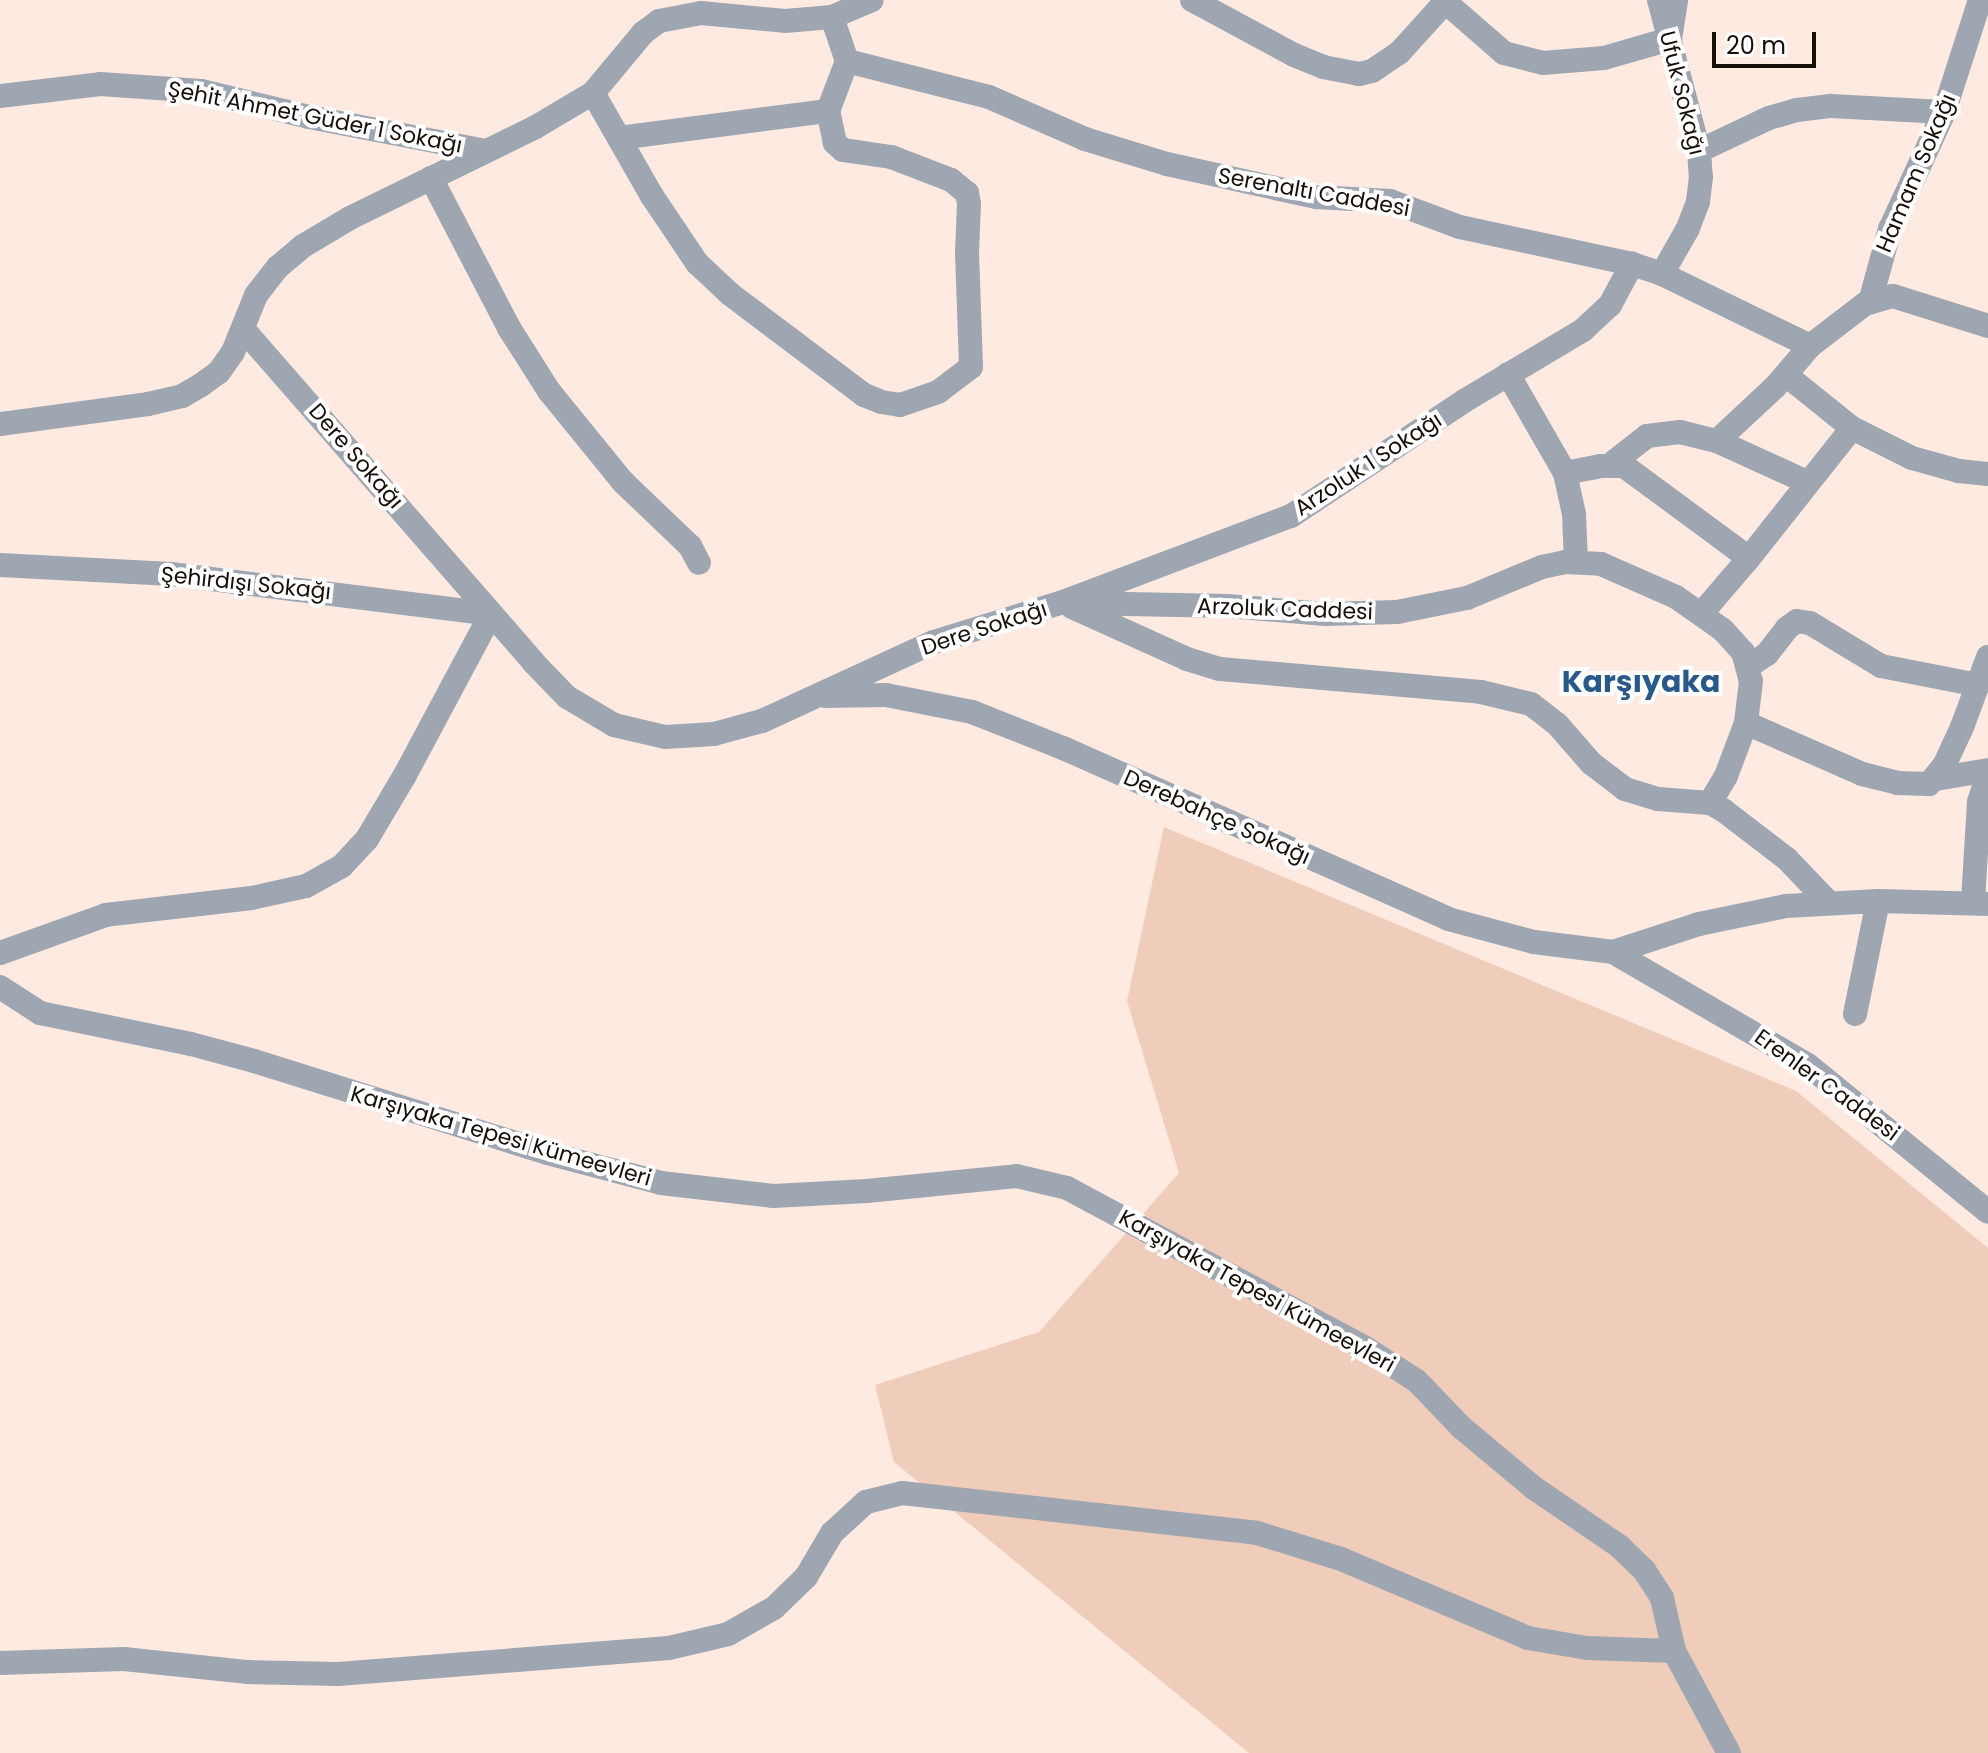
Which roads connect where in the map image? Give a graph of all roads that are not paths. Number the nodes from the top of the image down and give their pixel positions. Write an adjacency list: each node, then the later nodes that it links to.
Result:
1 (872, 0): 7 (street)
2 (1192, 0): 5 (street)
3 (1659, 0): 8 (street, Ufuk Sokağı)
4 (1676, 0): 8 (street)
5 (1445, 1): 8 (street)
6 (1982, 12): 13 (street, Hamam Sokağı)
7 (832, 17): 9 (street); 10 (street)
8 (1670, 39): 16 (street, Ufuk Sokağı)
9 (847, 61): 12 (street); 18 (street, Serenaltı Caddesi)
10 (593, 93): 14 (street); 15 (street)
11 (0, 96): 15 (street, Şehit Ahmet Güder 1 Sokağı)
12 (828, 111): 14 (street); 14 (street)
13 (1944, 112): 16 (street); 20 (street, Hamam Sokağı)
14 (619, 138)
15 (486, 151): 17 (street)
16 (1699, 151): 19 (street, Ufuk Sokağı)
17 (431, 178): 22 (street); 35 (street)
18 (1632, 264): 19 (street, Serenaltı Caddesi); 24 (street, Arzoluk 1 Sokağı)
19 (1662, 274): 23 (street, Serenaltı Caddesi)
20 (1870, 302): 21 (street); 23 (street)
21 (1988, 326)
22 (243, 329): 26 (street); 39 (street, Dere Sokağı)
23 (1810, 346): 25 (street)
24 (1508, 374): 30 (street); 37 (street, Arzoluk 1 Sokağı)
25 (1786, 375): 27 (street); 28 (street)
26 (0, 424)
27 (1852, 428): 31 (street); 32 (street)
28 (1717, 441): 29 (street); 32 (street)
29 (1610, 465): 30 (street); 33 (street)
30 (1565, 473): 34 (street)
31 (1988, 474)
32 (1807, 482): 33 (street)
33 (1749, 558): 38 (street)
34 (1576, 561): 37 (street, Arzoluk Caddesi); 38 (street, Arzoluk Caddesi)
35 (699, 563)
36 (0, 565): 39 (street, Şehirdışı Sokağı)
37 (1063, 602): 43 (street, Dere Sokağı); 47 (street, Dere Sokağı)
38 (1702, 613): 41 (street, Arzoluk Caddesi)
39 (491, 614): 43 (street, Dere Sokağı); 52 (street)
40 (1988, 657): 42 (street)
41 (1749, 666): 42 (street); 44 (street)
42 (1978, 685): 46 (street)
43 (819, 696): 51 (street, Derebahçe Sokağı)
44 (1746, 723): 46 (street); 47 (street)
45 (1988, 772): 46 (street); 50 (street)
46 (1936, 779)
47 (1710, 803): 49 (street)
48 (1878, 901): 49 (street); 50 (street); 54 (street)
49 (1829, 903): 51 (street)
50 (1980, 903)
51 (1613, 952): 55 (street, Erenler Caddesi)
52 (0, 953)
53 (0, 987): 56 (street, Karşıyaka Tepesi Kümeevleri)
54 (1855, 1014)
55 (1988, 1212)
56 (1674, 1651): 57 (street); 58 (street, Karşıyaka Tepesi Kümeevleri)
57 (0, 1663)
58 (1729, 1753)

